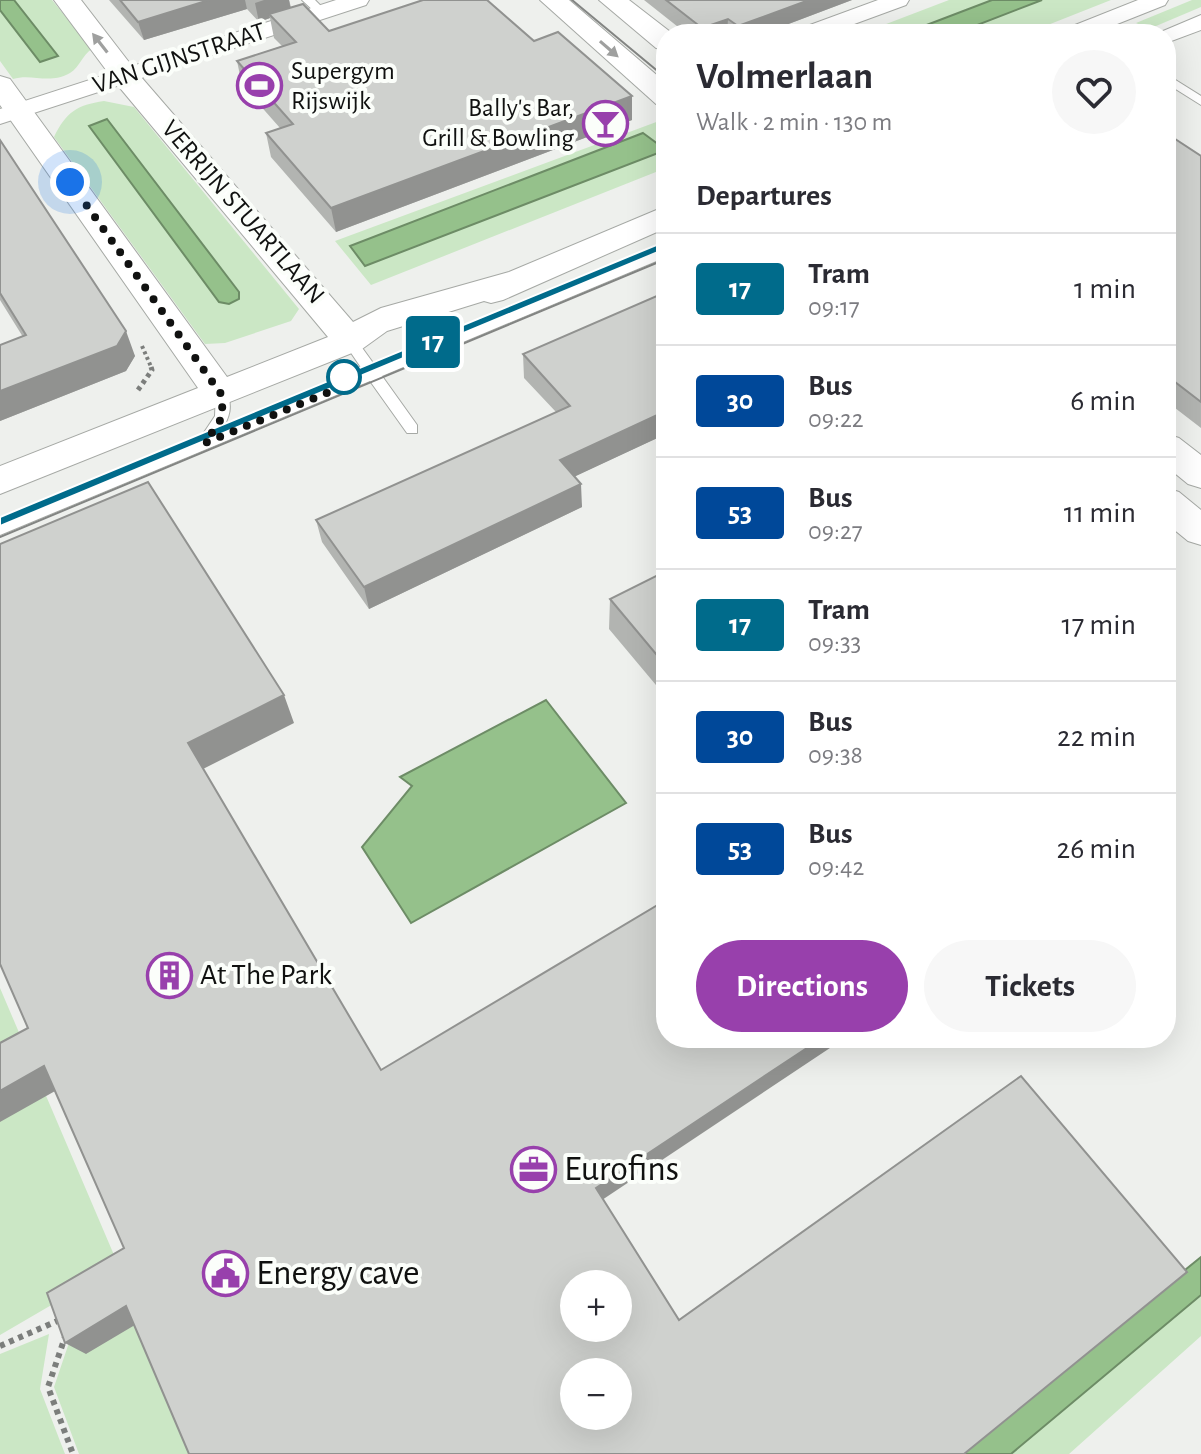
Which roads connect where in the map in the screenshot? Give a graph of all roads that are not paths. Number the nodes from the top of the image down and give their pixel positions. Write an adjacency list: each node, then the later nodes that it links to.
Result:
1 (67, 0): 13 (street, VERRIJN STUARTLAAN, one-way to 1)
2 (358, 0): 7 (street, VAN GIJNSTRAAT)
3 (553, 0): 16 (street, one-way to 16)
4 (612, 0): 12 (street)
5 (898, 0): 9 (street)
6 (1157, 0): 10 (street)
7 (314, 6): 13 (street, VAN GIJNSTRAAT)
8 (1201, 22): 11 (street)
9 (834, 24)
10 (1104, 24)
11 (1176, 32)
12 (656, 34)
13 (125, 76): 18 (street, VAN GIJNSTRAAT); 21 (street, VERRIJN STUARTLAAN)
14 (0, 85): 18 (street)
15 (1176, 85): 17 (lane)
16 (656, 89)
17 (1201, 101)
18 (9, 114): 23 (street)
19 (656, 220): 21 (street)
20 (656, 256): 22 (lane)
21 (350, 341): 22 (lane, VERRIJN STUARTLAAN); 23 (street)
22 (371, 374): 24 (lane, VERRIJN STUARTLAAN); 25 (lane)
23 (221, 394): 25 (lane); 28 (street)
24 (412, 429)
25 (205, 443): 30 (lane)
26 (1176, 455): 27 (street)
27 (1201, 475)
28 (0, 481)
29 (1176, 510): 31 (street)
30 (0, 529)
31 (1201, 531)

